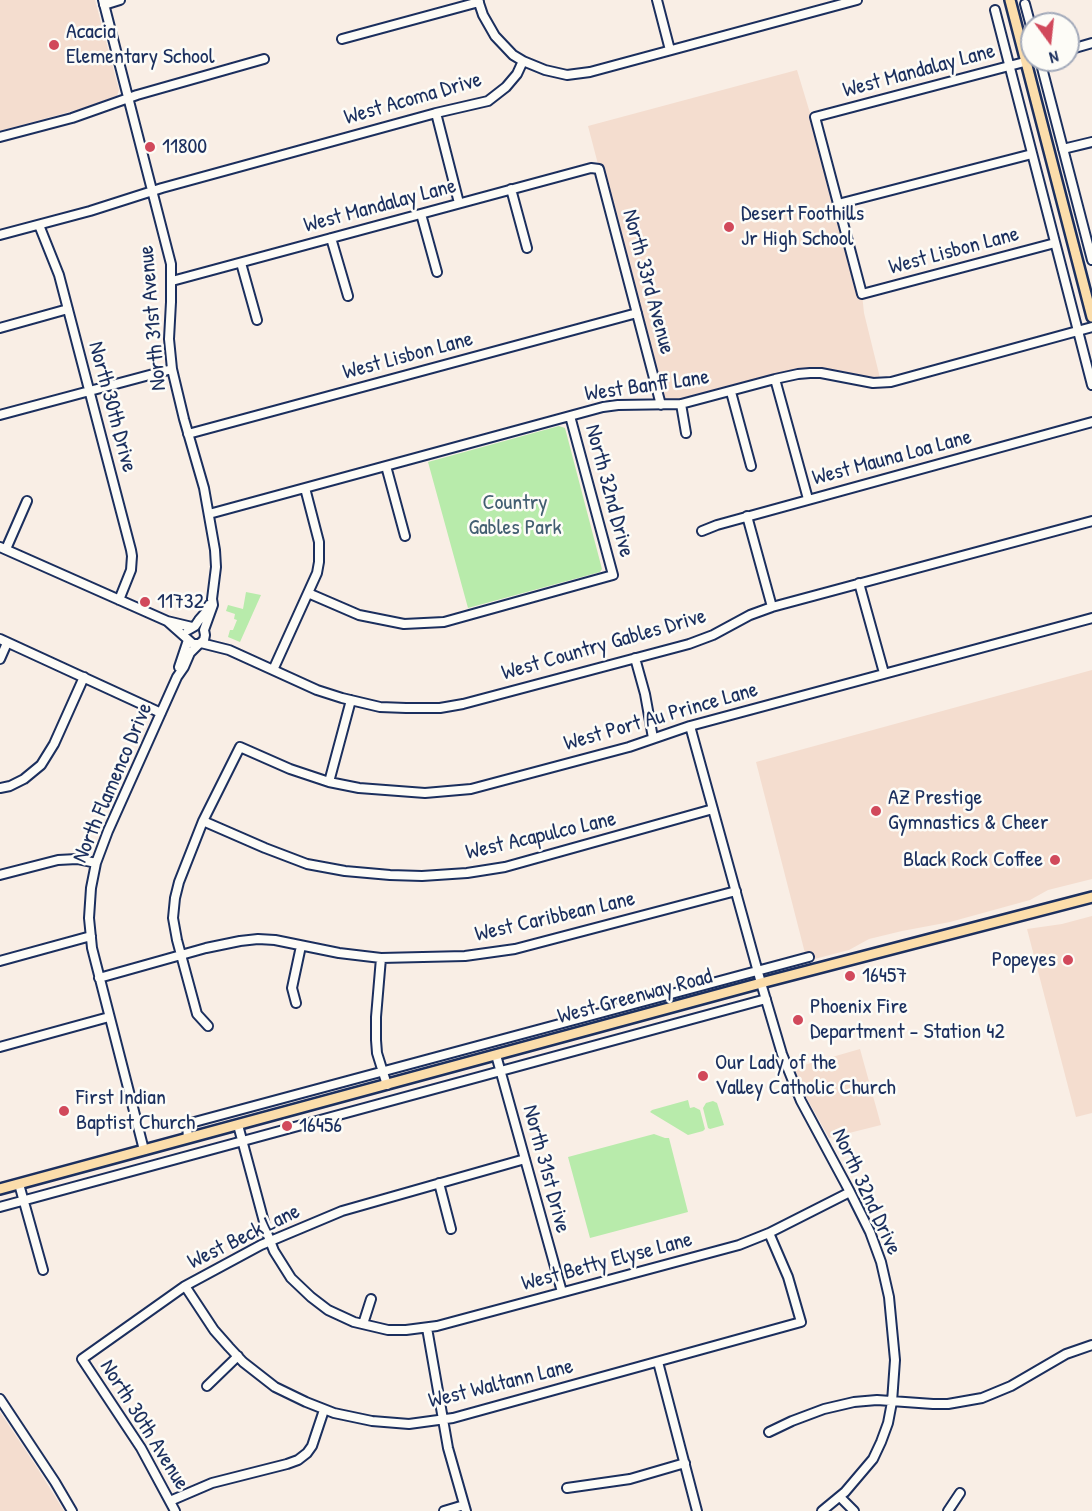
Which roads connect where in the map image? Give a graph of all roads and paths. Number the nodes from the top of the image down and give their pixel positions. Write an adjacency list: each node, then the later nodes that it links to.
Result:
1 (120, 0): 6 (street)
2 (657, 0): 12 (street)
3 (857, 0): 12 (street)
4 (1010, 0): 10 (main road)
5 (479, 1): 11 (street); 14 (street)
6 (103, 2): 19 (street, North 31st Avenue)
7 (1026, 4): 9 (street)
8 (995, 10): 16 (street)
9 (1028, 12)
10 (1020, 32)
11 (342, 39)
12 (670, 50): 14 (street)
13 (264, 59): 19 (street)
14 (523, 61): 20 (street, West Acoma Drive)
15 (1020, 63): 16 (street, West Mandalay Lane)
16 (1009, 66): 24 (street); 29 (street, West Mandalay Lane)
17 (1032, 72): 43 (main road)
18 (1043, 72): 23 (street)
19 (128, 98): 21 (street); 27 (street, North 31st Avenue)
20 (436, 113): 27 (street, West Acoma Drive); 28 (street)
21 (0, 137)
22 (1092, 142): 23 (street)
23 (1063, 149): 36 (street)
24 (1032, 154): 29 (street); 34 (street)
25 (599, 169): 26 (street, West Mandalay Lane); 42 (street, North 33rd Avenue)
26 (511, 189): 28 (street, West Mandalay Lane); 35 (street)
27 (153, 191): 31 (street, West Acoma Drive); 39 (street, North 31st Avenue)
28 (459, 204): 30 (street, West Mandalay Lane)
29 (838, 204): 34 (street, West Lisbon Lane)
30 (421, 214): 33 (street, West Mandalay Lane); 38 (street)
31 (39, 225): 32 (street, West Acoma Drive); 41 (street, North 30th Drive)
32 (0, 235)
33 (331, 238): 37 (street, West Mandalay Lane); 40 (street)
34 (1055, 243): 47 (street)
35 (527, 248)
36 (1092, 260)
37 (241, 263): 39 (street, West Mandalay Lane); 44 (street)
38 (437, 272)
39 (171, 282): 48 (street, North 31st Avenue)
40 (348, 296)
41 (68, 309): 46 (street); 51 (street, North 30th Drive)
42 (637, 313): 54 (street, North 33rd Avenue); 59 (street, West Lisbon Lane)
43 (1092, 317)
44 (256, 320)
45 (1092, 327): 47 (street, West Banff Lane)
46 (0, 328)
47 (1077, 331): 49 (street, West Banff Lane); 50 (street)
48 (172, 369): 51 (street); 59 (street, North 31st Avenue)
49 (775, 379): 52 (street, West Banff Lane); 63 (street)
50 (1092, 385)
51 (89, 391): 55 (street); 74 (street, North 30th Drive)
52 (731, 392): 53 (street, West Banff Lane); 61 (street)
53 (681, 404): 54 (street, West Banff Lane); 58 (street)
54 (661, 405): 56 (street, West Banff Lane)
55 (0, 415)
56 (570, 417): 60 (street, West Banff Lane); 72 (street, North 32nd Drive)
57 (1092, 422): 63 (street, West Mauna Loa Lane)
58 (686, 433)
59 (188, 434): 65 (street, North 31st Avenue)
60 (386, 466): 62 (street, West Banff Lane); 69 (street)
61 (751, 466)
62 (305, 488): 65 (street, West Banff Lane); 72 (street)
63 (808, 499): 66 (street, West Mauna Loa Lane)
64 (27, 501): 70 (street)
65 (208, 514): 73 (street, North 31st Avenue)
66 (747, 516): 68 (street, West Mauna Loa Lane); 75 (street)
67 (1092, 521): 71 (street, West Country Gables Drive)
68 (702, 531)
69 (405, 536)
70 (3, 548): 74 (street)
71 (859, 583): 75 (street, West Country Gables Drive); 87 (street)
72 (309, 593): 86 (street)
73 (212, 599): 78 (street, North Flamenco Drive); 79 (street, North Flamenco Drive)
74 (119, 600): 77 (street)
75 (772, 607): 84 (street, West Country Gables Drive)
76 (1092, 618): 87 (street, West Port Au Prince Lane)
77 (167, 621): 78 (street); 80 (street)
78 (193, 626): 79 (street); 80 (street, North Flamenco Drive)
79 (204, 632): 82 (street, North Flamenco Drive); 83 (street, West Country Gables Drive)
80 (188, 639): 82 (street); 89 (street, North Flamenco Drive)
81 (4, 641): 85 (street); 88 (street)
82 (200, 643): 83 (street, West Country Gables Drive); 89 (street, North Flamenco Drive)
83 (229, 650): 86 (street, West Country Gables Drive)
84 (635, 658): 90 (street, West Country Gables Drive); 93 (street)
85 (0, 659)
86 (273, 670): 90 (street, West Country Gables Drive)
87 (884, 673): 92 (street, West Port Au Prince Lane)
88 (84, 677): 91 (street); 95 (street)
89 (177, 677): 91 (street, North Flamenco Drive)
90 (351, 700): 94 (street)
91 (161, 713): 98 (street, North Flamenco Drive)
92 (690, 726): 93 (street, West Port Au Prince Lane); 96 (street, North 32nd Drive)
93 (652, 738): 94 (street, West Port Au Prince Lane)
94 (329, 782): 97 (street, West Port Au Prince Lane)
95 (0, 788)
96 (713, 809): 97 (street, West Acapulco Lane); 100 (street, North 32nd Drive)
97 (203, 821): 104 (street)
98 (96, 863): 99 (street); 102 (street, North Flamenco Drive)
99 (0, 875)
100 (736, 891): 106 (street, West Caribbean Lane); 108 (street, North 32nd Drive)
101 (1092, 897): 110 (main road, West Greenway Road)
102 (91, 936): 107 (street); 109 (street, North Flamenco Drive)
103 (301, 946): 104 (street, West Caribbean Lane); 106 (street, West Caribbean Lane); 112 (street)
104 (181, 956): 109 (street, West Caribbean Lane); 114 (street)
105 (809, 957): 108 (street, West Greenway Road)
106 (381, 958): 117 (street)
107 (0, 961)
108 (757, 969): 110 (street, North 32nd Drive); 117 (street, West Greenway Road)
109 (99, 978): 113 (street, North Flamenco Drive)
110 (761, 983): 111 (street, North 32nd Drive); 116 (main road, West Greenway Road)
111 (766, 999): 118 (street, West Greenway Road); 128 (street, North 32nd Drive)
112 (296, 1003)
113 (109, 1017): 115 (street); 123 (street, North Flamenco Drive)
114 (208, 1026)
115 (0, 1047)
116 (496, 1055): 118 (street, North 31st Drive); 119 (main road, West Greenway Road)
117 (383, 1072): 119 (street); 121 (street, West Greenway Road)
118 (501, 1072): 122 (street, West Greenway Road); 124 (street, North 31st Drive)
119 (387, 1085): 120 (main road, West Greenway Road)
120 (238, 1125): 121 (main road, West Greenway Road); 122 (street)
121 (188, 1138): 123 (main road, West Greenway Road)
122 (242, 1141): 129 (street, West Greenway Road); 133 (street)
123 (144, 1150): 126 (main road, West Greenway Road)
124 (525, 1159): 125 (street, West Beck Lane); 136 (street, North 31st Drive)
125 (439, 1183): 131 (street); 133 (street, West Beck Lane)
126 (19, 1184): 127 (main road, West Greenway Road); 129 (street)
127 (0, 1189)
128 (850, 1192): 132 (street, West Betty Elyse Lane); 146 (street, North 32nd Drive)
129 (24, 1200): 130 (street, West Greenway Road); 134 (street)
130 (0, 1207)
131 (451, 1229)
132 (769, 1233): 136 (street, West Betty Elyse Lane); 143 (street, West Waltann Lane)
133 (270, 1241): 135 (street, West Beck Lane); 138 (street, West Betty Elyse Lane)
134 (43, 1270)
135 (185, 1286): 141 (street); 142 (street, West Beck Lane)
136 (562, 1292): 139 (street, West Betty Elyse Lane)
137 (371, 1299): 138 (street)
138 (363, 1324): 139 (street, West Betty Elyse Lane)
139 (427, 1328): 148 (street)
140 (1092, 1346): 146 (street)
141 (238, 1356): 144 (street); 147 (street)
142 (82, 1359): 154 (street, North 30th Avenue)
143 (658, 1362): 148 (street, West Waltann Lane); 150 (street)
144 (207, 1386)
145 (0, 1400): 156 (street)
146 (892, 1402): 149 (street); 153 (street, North 32nd Drive)
147 (324, 1410): 148 (street, West Waltann Lane); 154 (street)
148 (443, 1419): 155 (street)
149 (769, 1432)
150 (685, 1463): 151 (street); 159 (street)
151 (567, 1488)
152 (960, 1493): 162 (street)
153 (840, 1497): 160 (street, North 32nd Drive); 161 (street)
154 (170, 1501): 157 (street, North 30th Avenue)
155 (465, 1508): 158 (street)
156 (72, 1511)
157 (175, 1511)
158 (444, 1511)
159 (697, 1511)
160 (822, 1511)
161 (854, 1511)
162 (948, 1511)

